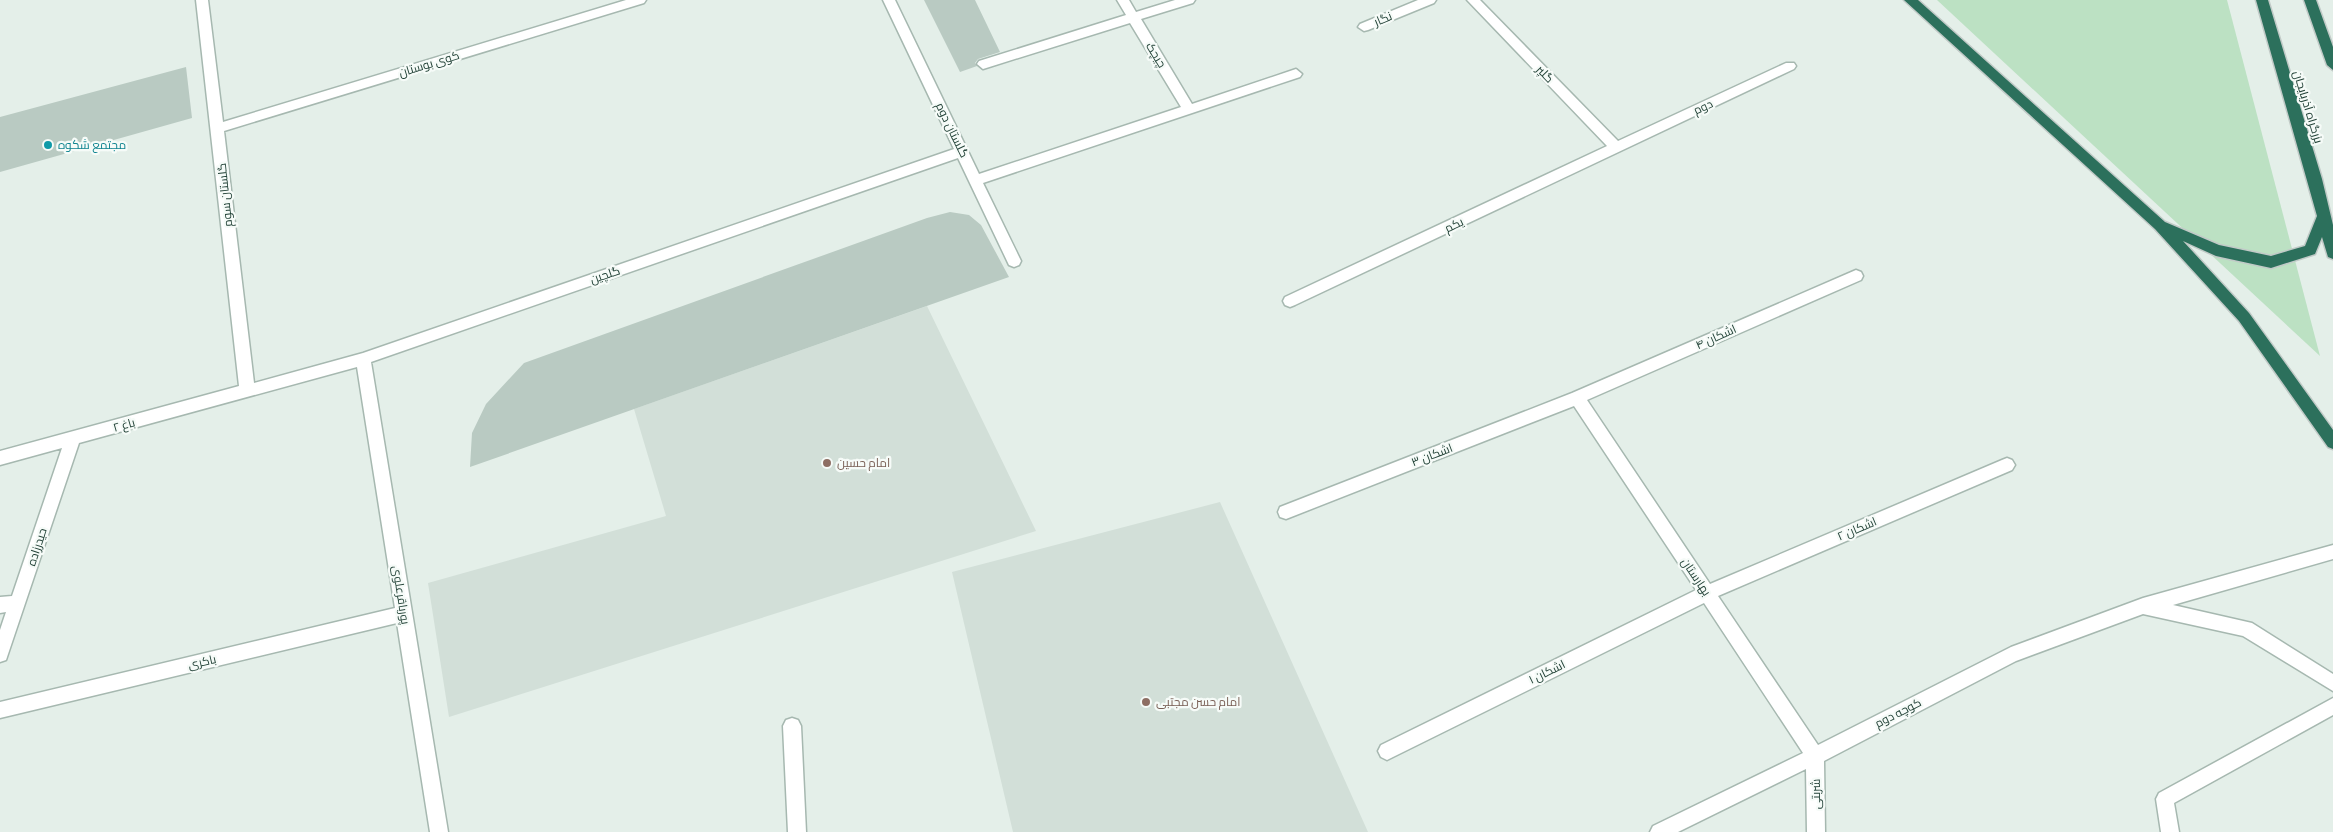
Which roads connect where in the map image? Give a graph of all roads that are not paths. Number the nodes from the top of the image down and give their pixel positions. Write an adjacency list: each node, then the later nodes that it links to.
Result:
1 (202, 0): 18 (street, گلستان سوم)
2 (640, 0): 18 (street, کوی بوستان)
3 (889, 0): 20 (street, گلستان دوم)
4 (1123, 0): 11 (street, چیچک)
5 (1188, 0): 11 (street)
6 (1430, 0): 12 (street, نگار)
7 (1473, 0): 19 (street, گلپر)
8 (1910, 0): 23 (highway)
9 (2262, 0): 22 (highway, بزرگراه آذربایجان)
10 (2310, 0): 14 (highway)
11 (1133, 17): 13 (street); 17 (street, چیچک)
12 (1364, 27)
13 (983, 64)
14 (2333, 65)
15 (1790, 66): 19 (street, دوم)
16 (1296, 74): 17 (street)
17 (1189, 110): 21 (street)
18 (218, 128): 29 (street, گلستان سوم)
19 (1616, 148): 27 (street, یکم)
20 (962, 151): 21 (street, گلستان دوم); 28 (street, گلچین)
21 (975, 180): 25 (street, گلستان دوم)
22 (2324, 216): 23 (highway); 24 (highway, بزرگراه آذربایجان)
23 (2160, 224): 32 (highway)
24 (2333, 253)
25 (1014, 261)
26 (1856, 276): 30 (street, اشکان ۴)
27 (1290, 301)
28 (363, 359): 29 (street, گلچین); 41 (street, پورباقرعلوی)
29 (247, 390): 31 (street, باغ ۲)
30 (1577, 398): 35 (street, اشکان ۳); 37 (street, بهارستان)
31 (73, 439): 33 (street, باغ ۲); 38 (street, حیدرزاده)
32 (2333, 442)
33 (0, 458)
34 (2007, 466): 37 (street, اشکان ۲)
35 (1286, 512)
36 (2333, 552): 40 (street, کوچه دوم)
37 (1707, 593): 47 (street, اشکان ۱); 48 (street, بهارستان)
38 (18, 603): 39 (street); 42 (street, حیدرزاده)
39 (0, 605)
40 (2143, 606): 43 (street); 48 (street, کوچه دوم)
41 (404, 614): 45 (street, باکری); 49 (street, پورباقرعلوی)
42 (0, 654)
43 (2333, 683)
44 (2333, 706): 53 (street)
45 (0, 710)
46 (792, 726): 50 (street)
47 (1387, 751)
48 (1815, 756): 51 (street, کوچه دوم); 52 (street, شربتی)
49 (439, 832)
50 (797, 832)
51 (1659, 832)
52 (1816, 832)
53 (2170, 832)

